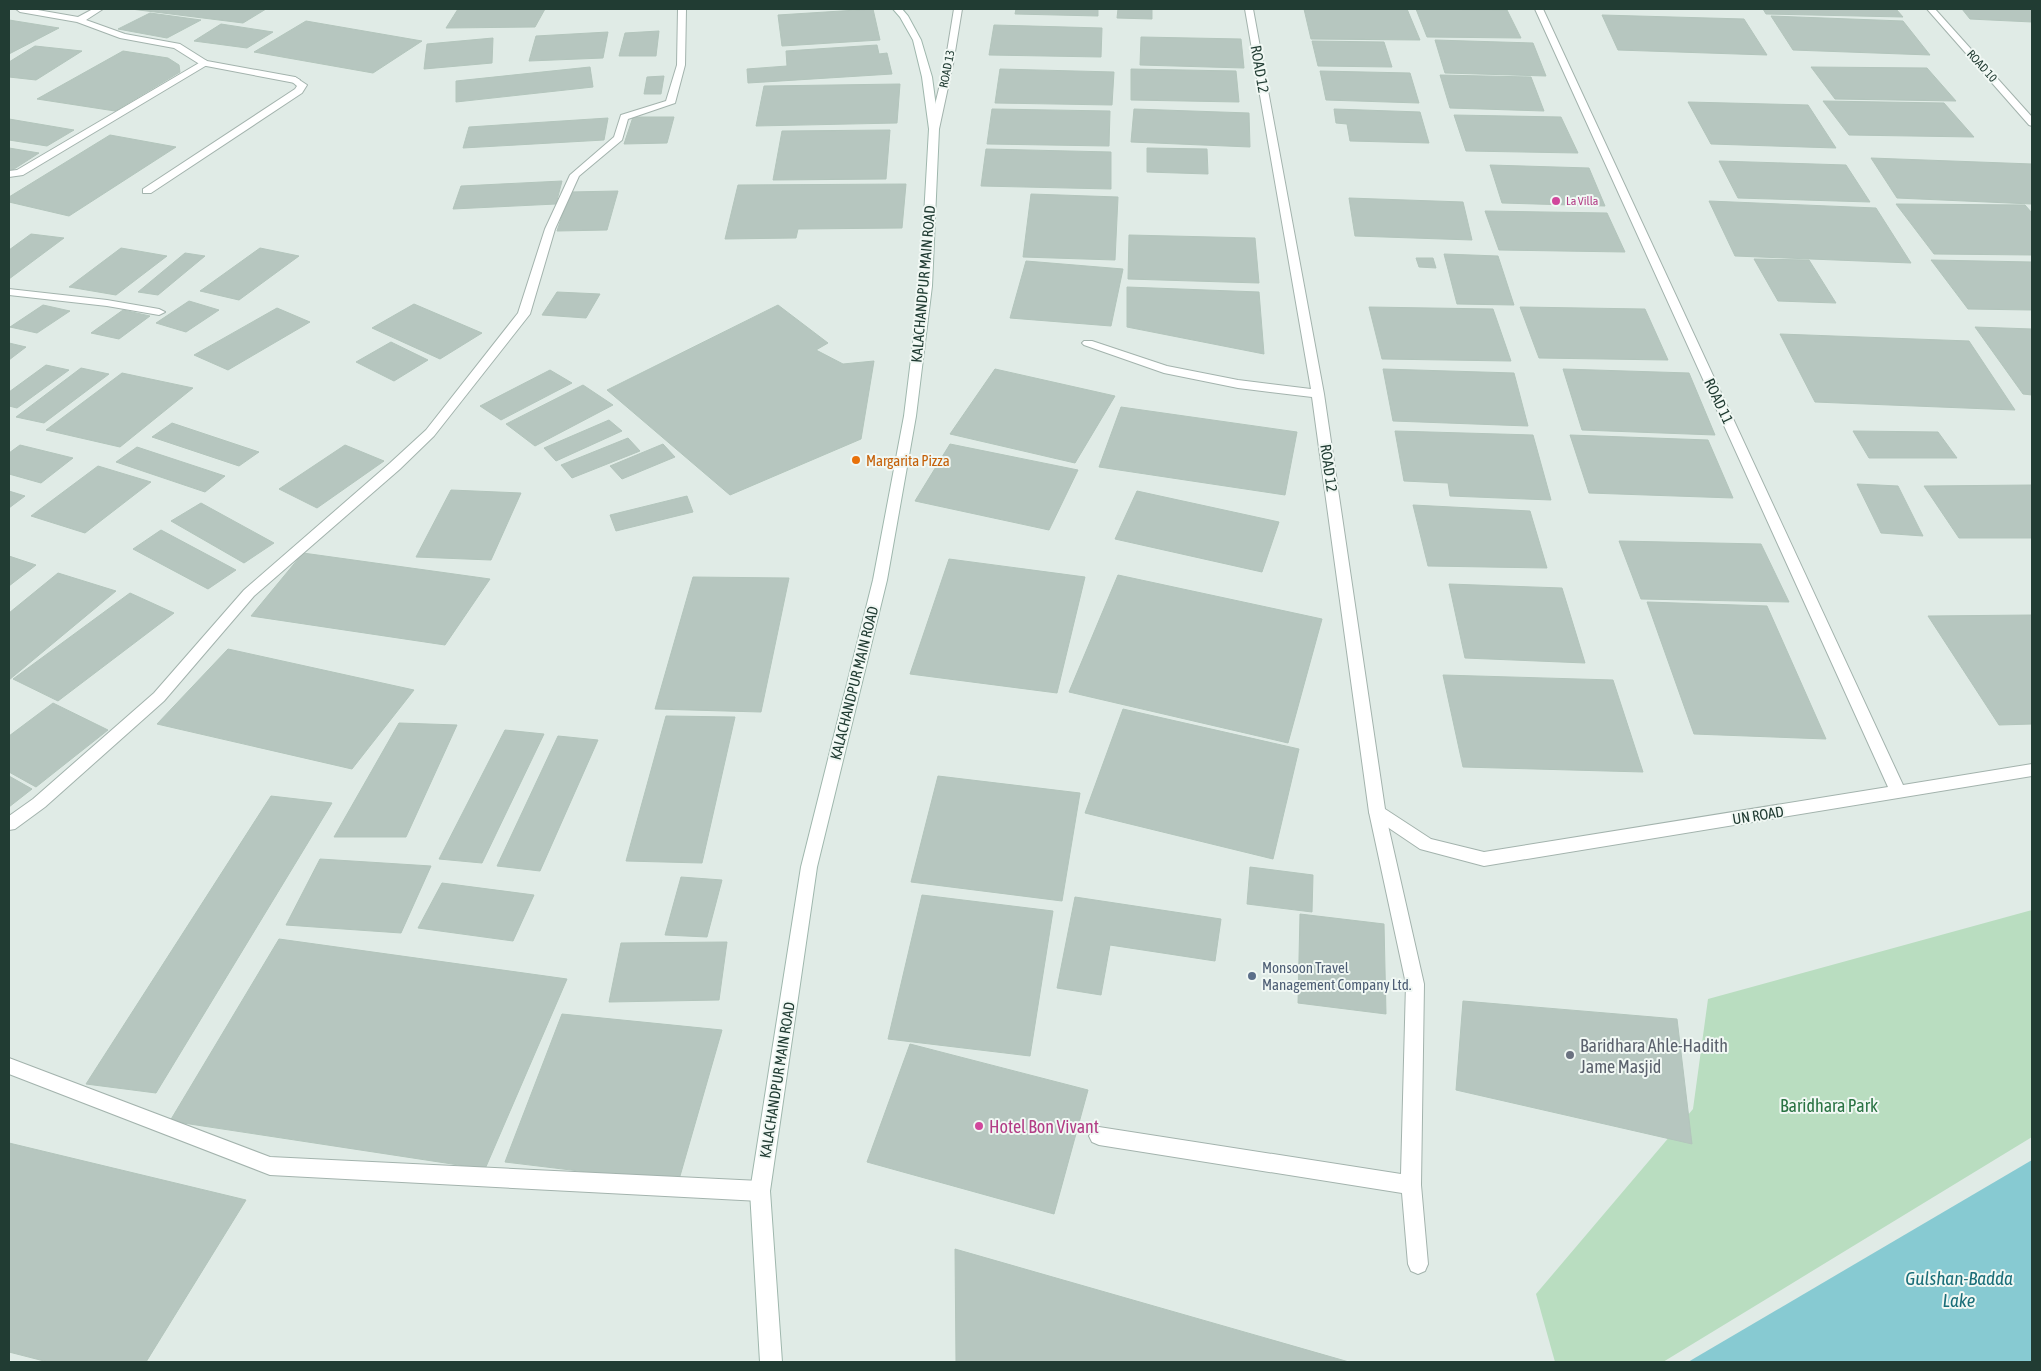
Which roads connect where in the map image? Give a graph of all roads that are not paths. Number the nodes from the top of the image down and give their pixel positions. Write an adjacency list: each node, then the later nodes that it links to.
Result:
1 (20, 9): 9 (street)
2 (99, 9): 9 (street)
3 (682, 9): 22 (street)
4 (897, 9): 12 (street, KALACHANDPUR MAIN ROAD)
5 (958, 9): 12 (street, ROAD 13)
6 (1249, 9): 18 (street, ROAD 12)
7 (1539, 9): 20 (street, ROAD 11)
8 (1931, 9): 11 (street, ROAD 10)
9 (79, 20): 10 (street)
10 (204, 64): 13 (street); 14 (street)
11 (2032, 123)
12 (934, 129): 26 (street, KALACHANDPUR MAIN ROAD)
13 (9, 174)
14 (147, 191)
15 (9, 292): 16 (street)
16 (160, 312)
17 (1088, 344): 18 (street)
18 (1318, 394): 21 (street, ROAD 12)
19 (2032, 770): 20 (street, UN ROAD)
20 (1899, 793): 21 (street, UN ROAD)
21 (1377, 812): 25 (street, ROAD 12)
22 (9, 824)
23 (9, 1066): 26 (street)
24 (1099, 1136): 25 (street)
25 (1411, 1185): 27 (street, ROAD 12)
26 (760, 1191): 28 (street, KALACHANDPUR MAIN ROAD)
27 (1418, 1264)
28 (771, 1362)

